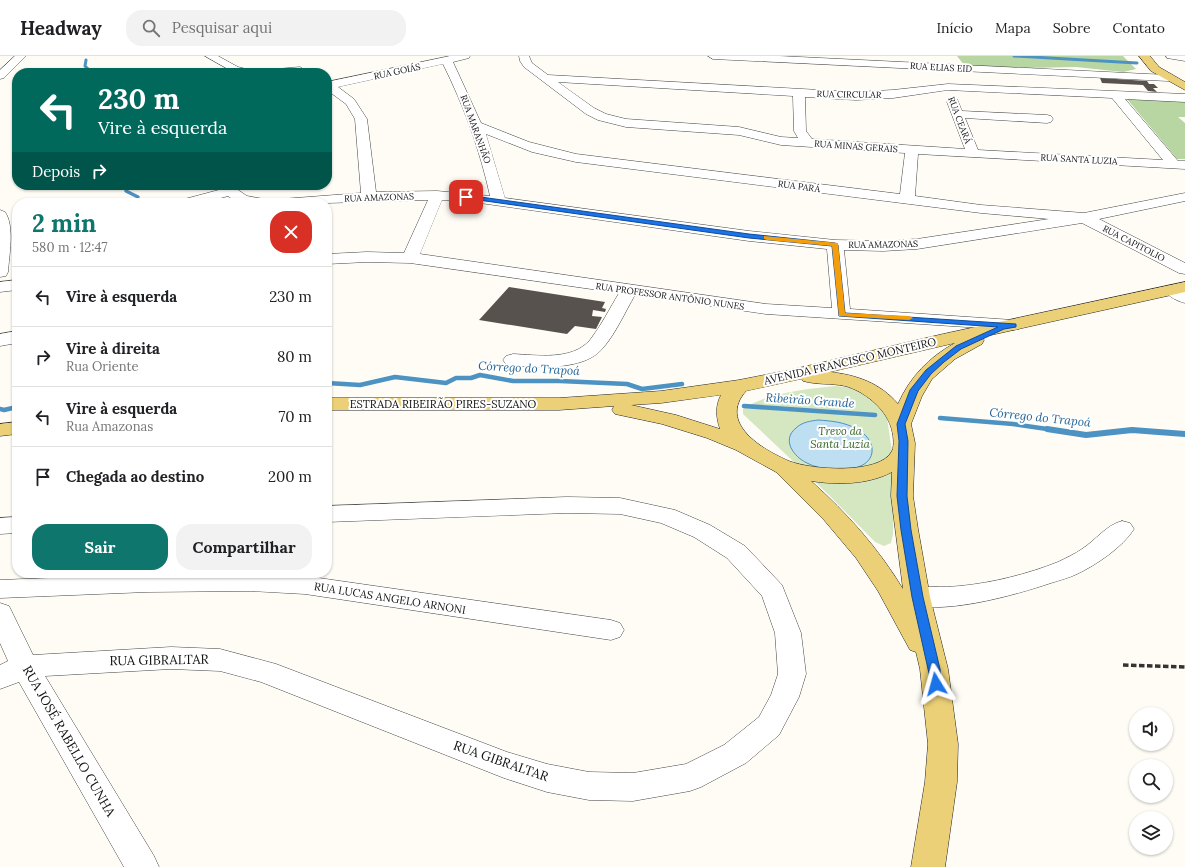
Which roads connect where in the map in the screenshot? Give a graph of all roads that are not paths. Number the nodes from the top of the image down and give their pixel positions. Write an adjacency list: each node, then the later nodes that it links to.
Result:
1 (21, 56): 13 (street)
2 (210, 56): 11 (street)
3 (465, 56): 10 (street, RUA GOIÁS)
4 (524, 56): 14 (street)
5 (713, 56): 15 (street, RUA ELIAS EID)
6 (1144, 56): 15 (main road)
7 (1171, 56): 8 (street)
8 (1185, 58)
9 (287, 60): 12 (street)
10 (447, 60): 16 (street, RUA GOIÁS); 24 (street, RUA MARANHÃO)
11 (229, 68)
12 (298, 68)
13 (0, 76)
14 (547, 78): 19 (street, RUA CIRCULAR); 25 (street, RUA MINAS GERAIS)
15 (1179, 83)
16 (332, 85)
17 (948, 87): 19 (street, RUA CIRCULAR); 20 (street, RUA CIRCULAR); 22 (street, RUA CEARÁ)
18 (332, 89): 36 (street)
19 (799, 93): 26 (street)
20 (1115, 94): 21 (street, RUA CIRCULAR); 32 (street)
21 (1185, 98)
22 (958, 114): 23 (street); 31 (street, RUA CEARÁ)
23 (1046, 119)
24 (476, 125): 28 (street, RUA PARÁ); 29 (street, RUA MARANHÃO)
25 (739, 131): 26 (street, RUA MINAS GERAIS); 27 (street, RUA MINAS GERAIS)
26 (800, 131): 27 (street)
27 (808, 142): 30 (street, RUA MINAS GERAIS)
28 (517, 143): 29 (street, RUA PARÁ); 41 (street, RUA PARÁ)
29 (483, 149): 42 (street, RUA MARANHÃO)
30 (912, 150): 31 (street, RUA MINAS GERAIS); 41 (street)
31 (973, 153): 32 (street, RUA SANTA LUZIA)
32 (1180, 165)
33 (225, 190): 38 (street)
34 (233, 190): 39 (street)
35 (436, 195): 36 (street, RUA AMAZONAS); 42 (street, RUA AMAZONAS); 48 (street)
36 (369, 196): 40 (street, RUA AMAZONAS)
37 (1185, 197): 45 (street, RUA AMAZONAS)
38 (201, 198)
39 (241, 198)
40 (332, 199)
41 (907, 199): 43 (street, RUA PARÁ)
42 (498, 200): 47 (street, RUA AMAZONAS)
43 (1010, 212): 45 (street, RUA PARÁ); 46 (street)
44 (0, 214): 51 (street)
45 (1084, 218): 46 (street, RUA AMAZONAS); 50 (street, RUA CAPITOLIO)
46 (1025, 228): 47 (street, RUA AMAZONAS)
47 (835, 245): 56 (street)
48 (410, 258): 49 (street, RUA PROFESSOR ANTÔNIO NUNES); 54 (street, RUA PROFESSOR ANTÔNIO NUNES)
49 (332, 259)
50 (1185, 269)
51 (0, 272)
52 (12, 286): 53 (street)
53 (0, 287)
54 (630, 290): 56 (street, RUA PROFESSOR ANTÔNIO NUNES); 62 (street)
55 (1181, 292): 58 (main road, AVENIDA FRANCISCO MONTEIRO)
56 (842, 315): 57 (street, RUA PROFESSOR ANTÔNIO NUNES)
57 (921, 319): 58 (street, RUA PROFESSOR ANTÔNIO NUNES); 61 (street)
58 (1008, 326): 61 (main road, AVENIDA FRANCISCO MONTEIRO); 67 (main road)
59 (12, 338): 60 (street)
60 (0, 340)
61 (942, 340): 63 (main road, AVENIDA FRANCISCO MONTEIRO)
62 (513, 360)
63 (790, 376): 64 (main road, AVENIDA FRANCISCO MONTEIRO); 67 (main road)
64 (739, 386): 66 (main road, AVENIDA FRANCISCO MONTEIRO); 70 (main road)
65 (332, 404): 66 (main road, ESTRADA RIBEIRÃO PIRES-SUZANO)
66 (559, 404): 70 (main road)
67 (901, 424): 71 (main road)
68 (12, 429): 69 (main road)
69 (0, 430)
70 (744, 445): 72 (main road)
71 (904, 450): 72 (main road); 78 (main road)
72 (783, 467): 81 (main road)
73 (332, 514): 82 (street, RUA GIBRALTAR)
74 (12, 525): 75 (street)
75 (0, 526)
76 (1122, 528): 78 (street)
77 (0, 589): 80 (street, RUA LUCAS ANGELO ARNONI)
78 (917, 597): 81 (main road)
79 (0, 613): 82 (street, RUA JOSÉ RABELLO CUNHA)
80 (611, 630)
81 (934, 669): 84 (main road)
82 (12, 672): 83 (street, RUA JOSÉ RABELLO CUNHA)
83 (142, 867)
84 (928, 867)

